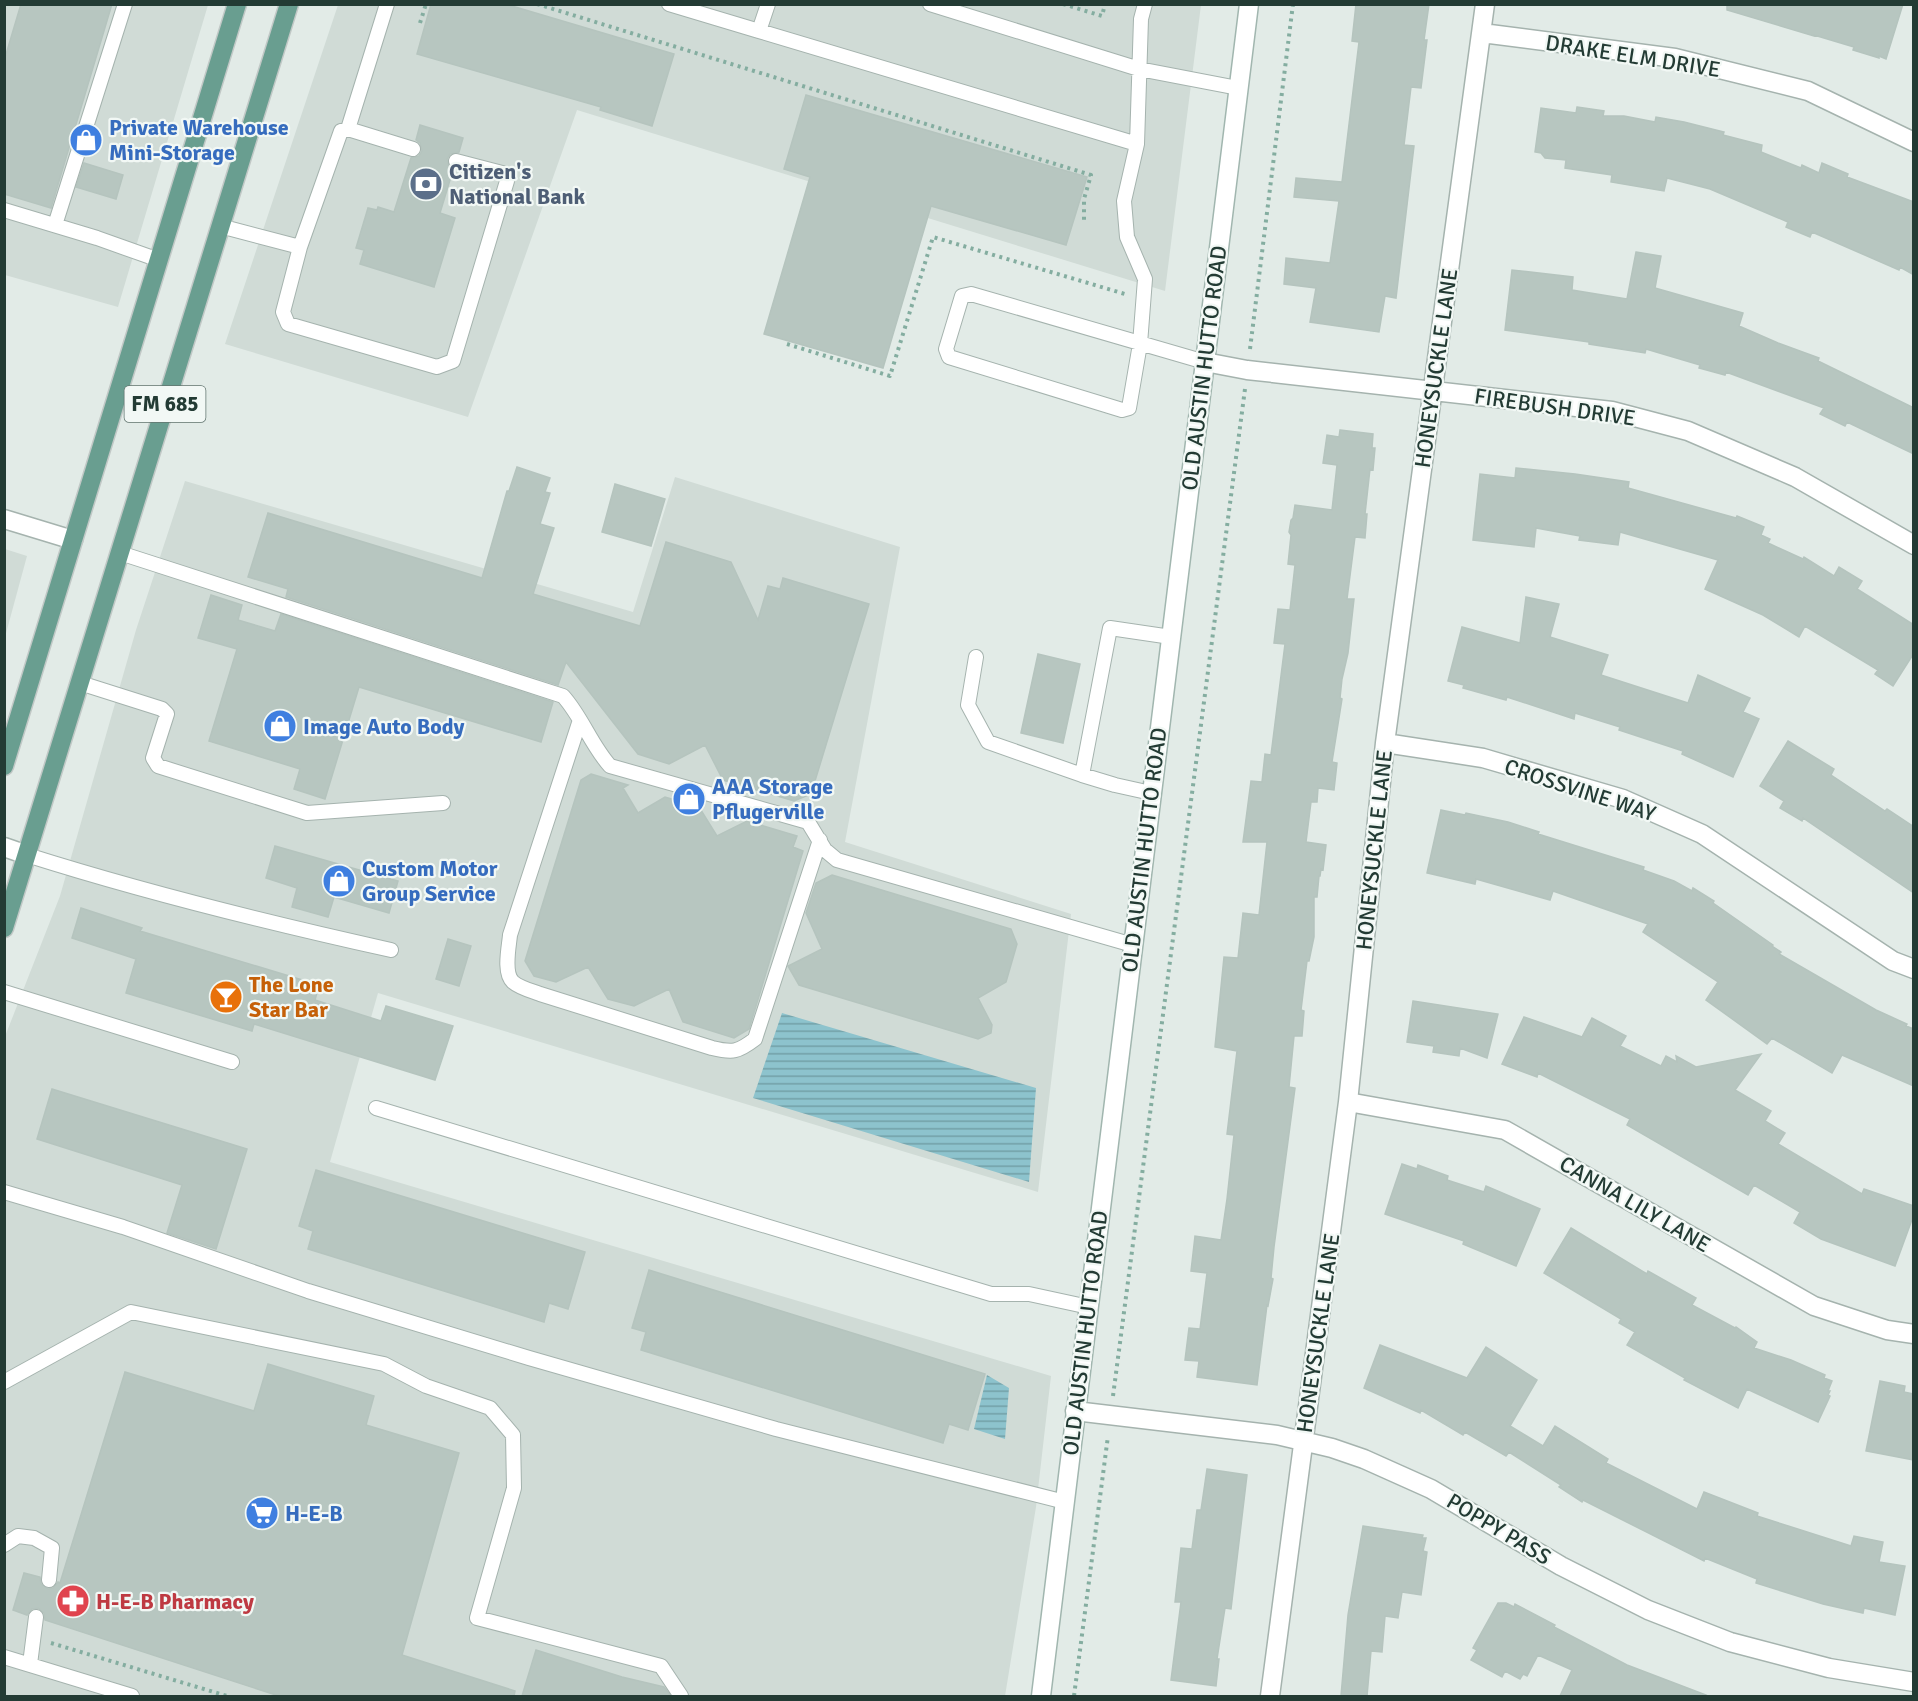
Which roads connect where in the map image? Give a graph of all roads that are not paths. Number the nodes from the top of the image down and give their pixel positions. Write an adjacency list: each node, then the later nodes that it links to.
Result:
1 (125, 4): 21 (lane)
2 (237, 4): 24 (main road, FM 685)
3 (289, 4): 22 (main road, FM 685)
4 (387, 4): 15 (lane)
5 (669, 4): 11 (lane)
6 (768, 4): 11 (lane)
7 (930, 4): 13 (lane)
8 (1145, 4): 13 (lane)
9 (1249, 4): 14 (street, OLD AUSTIN HUTTO ROAD)
10 (1485, 4): 12 (street, HONEYSUCKLE LANE)
11 (759, 31): 17 (lane)
12 (1482, 33): 16 (street, DRAKE ELM DRIVE); 27 (street, HONEYSUCKLE LANE)
13 (1139, 69): 14 (lane); 17 (lane)
14 (1238, 88): 26 (street, OLD AUSTIN HUTTO ROAD)
15 (348, 129): 18 (lane); 23 (lane)
16 (1914, 142)
17 (1137, 144): 25 (lane)
18 (413, 149)
19 (456, 161): 23 (lane)
20 (4, 210): 21 (lane)
21 (55, 225): 24 (lane)
22 (220, 226): 23 (lane); 31 (main road, FM 685)
23 (300, 247)
24 (159, 260): 29 (main road, FM 685)
25 (1140, 344): 25 (lane); 26 (lane)
26 (1206, 362): 27 (street, FIREBUSH DRIVE); 32 (street, OLD AUSTIN HUTTO ROAD)
27 (1434, 390): 30 (street, FIREBUSH DRIVE); 36 (street, HONEYSUCKLE LANE)
28 (4, 519): 29 (street)
29 (73, 540): 37 (main road, FM 685)
30 (1914, 545)
31 (120, 553): 34 (main road, FM 685); 35 (lane)
32 (1171, 637): 38 (lane); 39 (street, OLD AUSTIN HUTTO ROAD)
33 (976, 657): 38 (lane)
34 (80, 683): 40 (lane); 43 (main road, FM 685)
35 (580, 720): 41 (lane); 41 (lane)
36 (1385, 743): 47 (street, CROSSVINE WAY); 50 (street, HONEYSUCKLE LANE)
37 (4, 766)
38 (1082, 775): 39 (lane)
39 (1151, 793): 45 (street, OLD AUSTIN HUTTO ROAD)
40 (443, 803)
41 (820, 840): 45 (lane)
42 (4, 847): 43 (street)
43 (27, 855): 44 (main road, FM 685); 46 (lane)
44 (4, 928)
45 (1133, 945): 53 (street, OLD AUSTIN HUTTO ROAD)
46 (391, 950)
47 (1914, 969)
48 (4, 992): 49 (lane)
49 (232, 1062)
50 (1348, 1102): 54 (street, CANNA LILY LANE); 57 (street, HONEYSUCKLE LANE)
51 (376, 1108): 53 (lane)
52 (4, 1192): 58 (lane)
53 (1089, 1307): 56 (street, OLD AUSTIN HUTTO ROAD)
54 (1914, 1334)
55 (4, 1382): 66 (lane)
56 (1075, 1411): 57 (street, POPPY PASS); 58 (street, OLD AUSTIN HUTTO ROAD)
57 (1303, 1441): 64 (street, POPPY PASS); 68 (street, HONEYSUCKLE LANE)
58 (1065, 1502): 67 (street, OLD AUSTIN HUTTO ROAD)
59 (4, 1545): 60 (lane)
60 (49, 1580)
61 (36, 1617): 63 (lane)
62 (4, 1657): 63 (lane)
63 (30, 1664): 65 (lane)
64 (1914, 1682)
65 (132, 1696)
66 (681, 1696)
67 (1041, 1696)
68 (1270, 1696)

